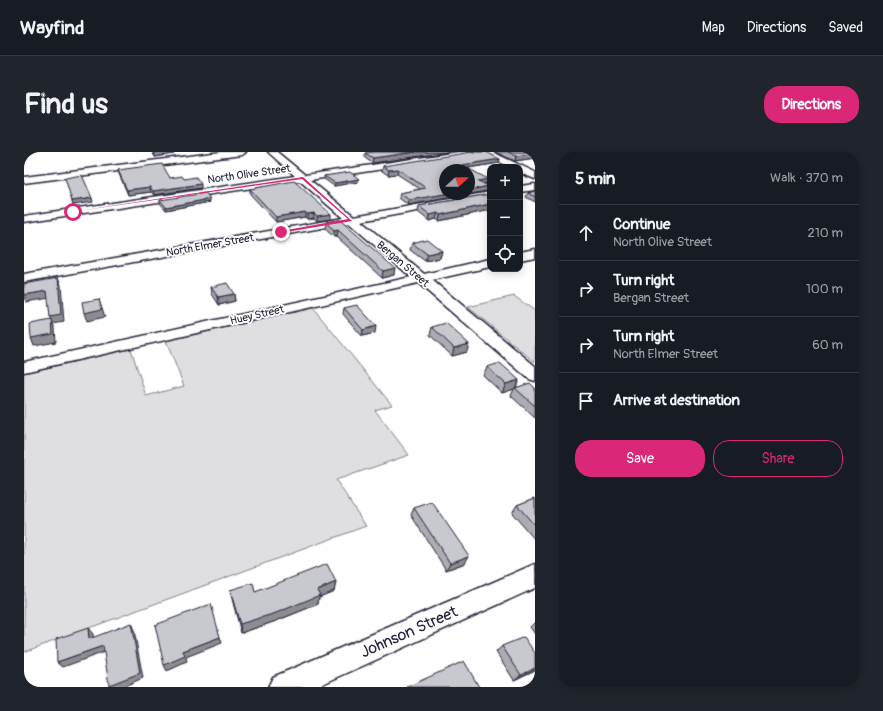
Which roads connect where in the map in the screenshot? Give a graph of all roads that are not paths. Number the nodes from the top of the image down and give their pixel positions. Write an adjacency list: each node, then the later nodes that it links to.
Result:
1 (242, 152): 9 (street)
2 (272, 152): 8 (street, Bergan Street)
3 (477, 152): 8 (street, North Olive Street)
4 (485, 152): 5 (street)
5 (511, 164)
6 (523, 170): 7 (street)
7 (535, 176)
8 (303, 178): 13 (street, North Olive Street); 14 (street, Bergan Street)
9 (24, 180)
10 (535, 187): 11 (street)
11 (523, 189)
12 (487, 196): 14 (street, North Elmer Street)
13 (24, 219)
14 (351, 220): 18 (street, North Elmer Street); 19 (street, Bergan Street)
15 (535, 253): 16 (street)
16 (523, 255)
17 (487, 264): 19 (street, Huey Street)
18 (24, 278)
19 (420, 278): 20 (street, Huey Street); 21 (street, Bergan Street)
20 (24, 367)
21 (535, 375)
22 (535, 576): 23 (street, Johnson Street)
23 (283, 687)

